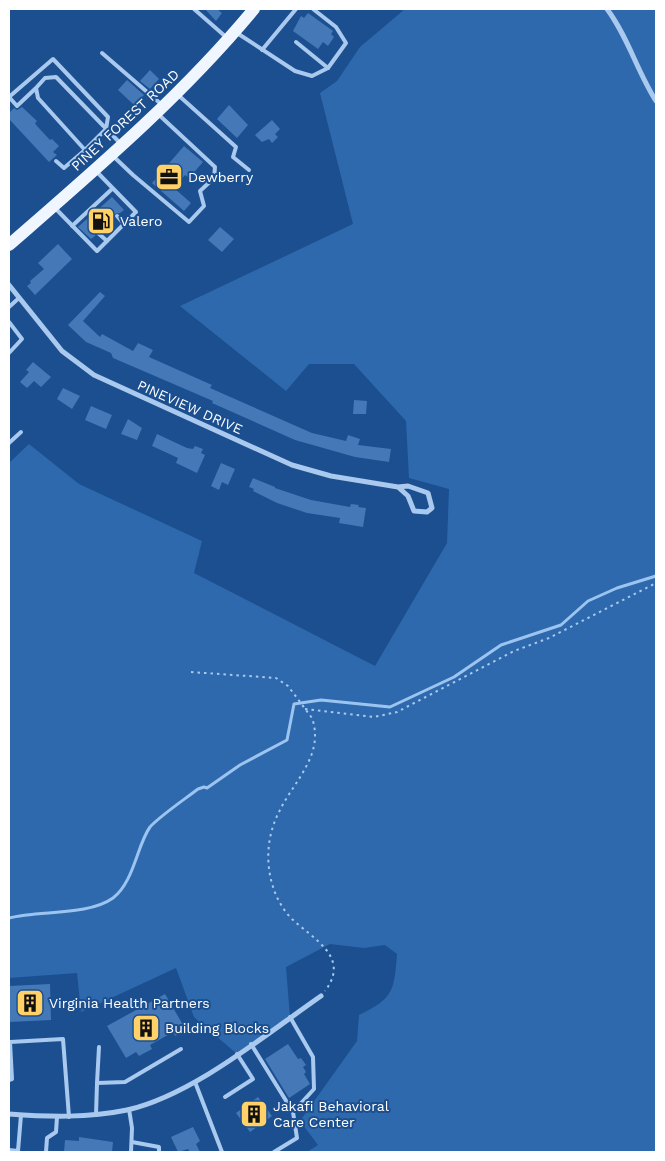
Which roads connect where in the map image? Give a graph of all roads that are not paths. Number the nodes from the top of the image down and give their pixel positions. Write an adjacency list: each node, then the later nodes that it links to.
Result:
1 (194, 9): 6 (lane)
2 (254, 9): 6 (main road, PINEY FOREST ROAD)
3 (296, 9): 8 (lane)
4 (313, 9): 10 (lane)
5 (607, 9): 13 (street)
6 (232, 36): 8 (lane); 12 (main road, PINEY FOREST ROAD)
7 (296, 42): 10 (lane)
8 (262, 50): 10 (lane)
9 (102, 53): 14 (lane)
10 (328, 68)
11 (36, 88): 15 (lane); 15 (lane); 17 (lane)
12 (177, 94): 14 (main road, PINEY FOREST ROAD); 21 (lane)
13 (656, 101)
14 (161, 110): 16 (main road, PINEY FOREST ROAD); 18 (lane)
15 (106, 129): 16 (lane); 17 (lane)
16 (122, 145): 18 (main road, PINEY FOREST ROAD)
17 (86, 150): 19 (lane)
18 (111, 154): 20 (main road, PINEY FOREST ROAD)
19 (56, 161)
20 (94, 170): 22 (lane); 23 (main road, PINEY FOREST ROAD)
21 (249, 170)
22 (112, 189): 25 (lane); 26 (lane)
23 (53, 206): 26 (lane); 29 (main road, PINEY FOREST ROAD)
24 (117, 216): 25 (lane)
25 (124, 224): 28 (lane)
26 (72, 226): 28 (lane)
27 (98, 233): 28 (lane)
28 (107, 241)
29 (9, 245)
30 (9, 285): 31 (street, PINEVIEW DRIVE)
31 (19, 298): 32 (lane); 37 (street, PINEVIEW DRIVE)
32 (9, 307)
33 (9, 322): 34 (lane)
34 (9, 353)
35 (21, 432): 36 (lane)
36 (9, 443)
37 (398, 486): 37 (street, PINEVIEW DRIVE)
38 (321, 996): 39 (street)
39 (290, 1017): 40 (street); 49 (lane)
40 (251, 1044): 43 (street); 49 (lane)
41 (99, 1047): 45 (lane)
42 (181, 1049): 45 (lane)
43 (237, 1054): 46 (street); 47 (lane)
44 (9, 1080): 54 (lane)
45 (98, 1082): 52 (lane)
46 (195, 1082): 48 (street); 60 (lane)
47 (225, 1097)
48 (129, 1109): 52 (street); 55 (lane)
49 (293, 1112): 61 (lane)
50 (9, 1114): 51 (street)
51 (21, 1115): 53 (street); 56 (lane)
52 (96, 1115): 54 (street)
53 (57, 1117): 54 (street); 57 (lane)
54 (69, 1117)
55 (132, 1142): 58 (lane); 59 (lane)
56 (9, 1150)
57 (46, 1152)
58 (131, 1152)
59 (159, 1152)
60 (222, 1152)
61 (274, 1152)

